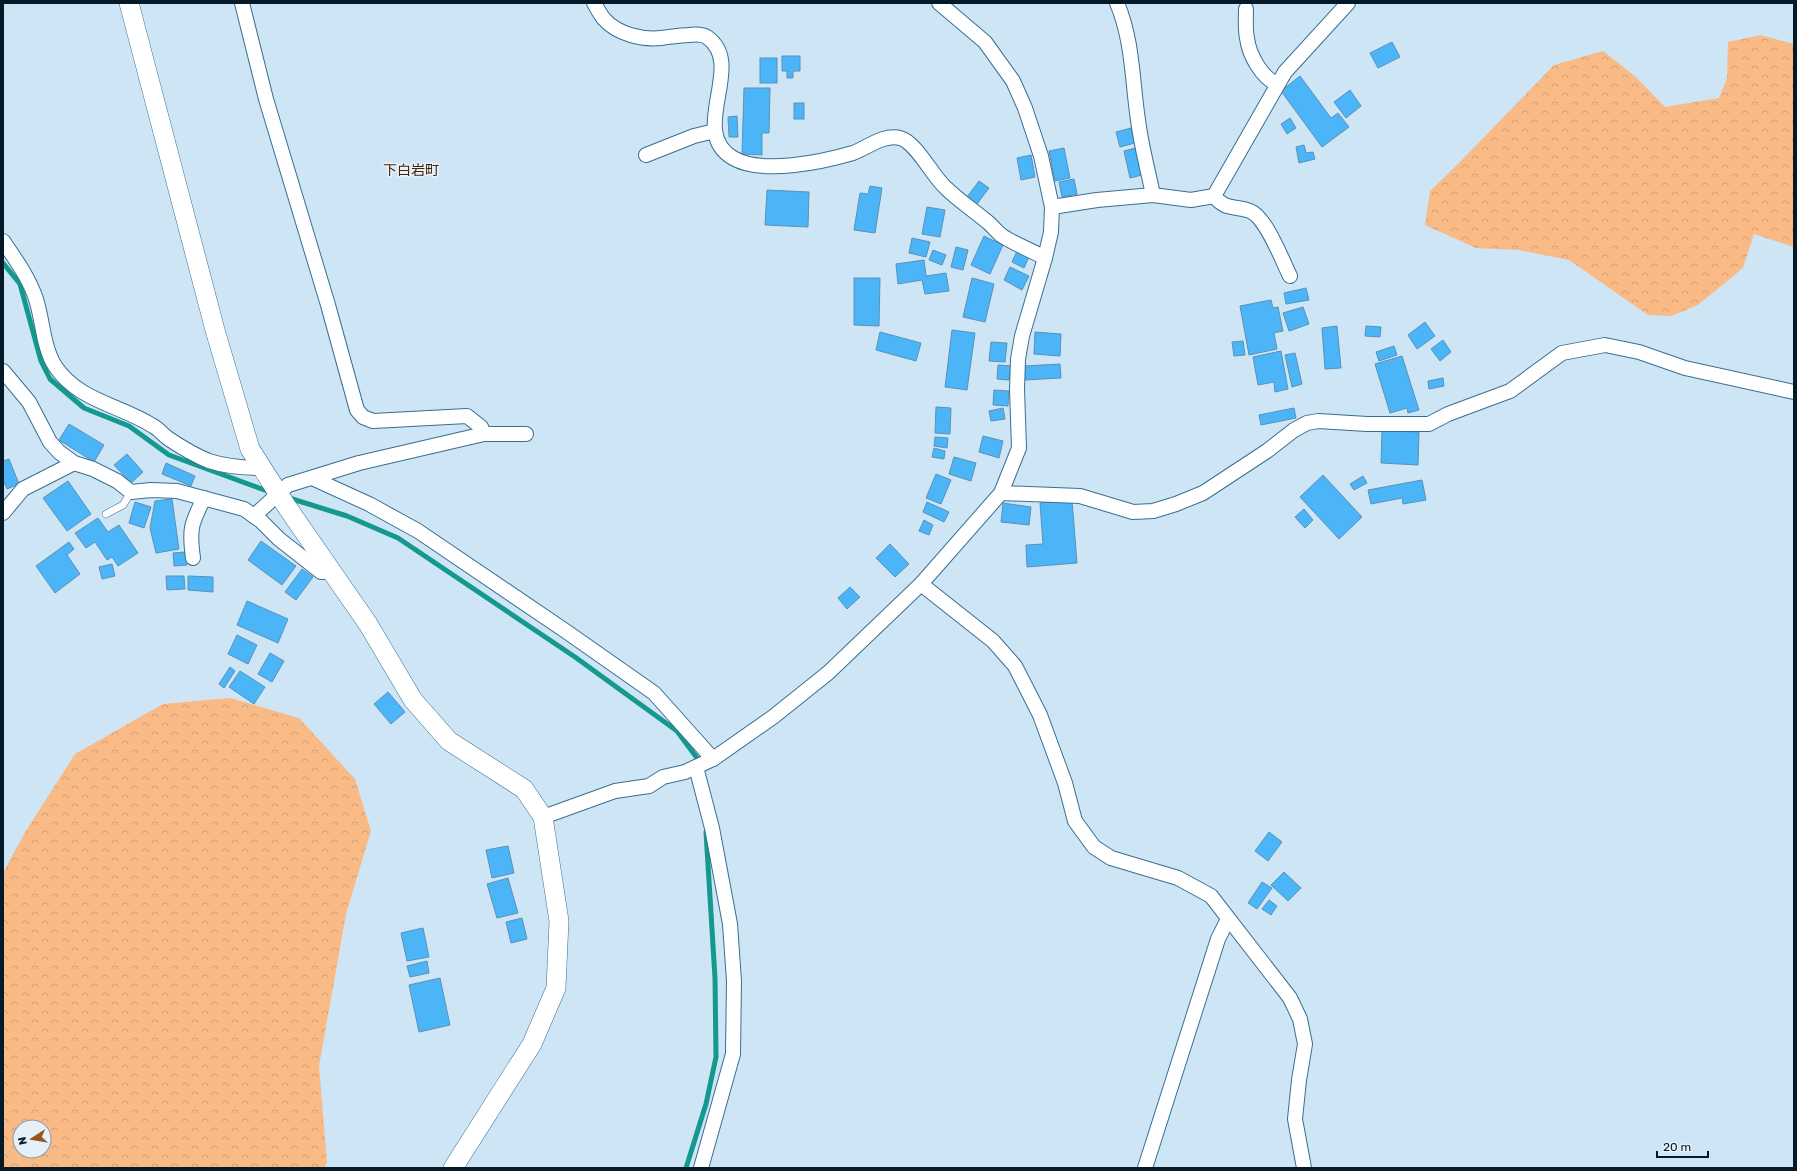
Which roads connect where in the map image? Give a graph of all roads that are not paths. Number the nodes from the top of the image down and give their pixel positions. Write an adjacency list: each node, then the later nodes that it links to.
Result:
1 (129, 3): 22 (street)
2 (242, 3): 19 (street)
3 (594, 3): 9 (street)
4 (939, 3): 13 (street)
5 (1117, 3): 11 (street)
6 (1348, 3): 8 (street)
7 (1246, 10): 8 (street)
8 (1278, 84): 12 (street)
9 (715, 131): 10 (street); 15 (street)
10 (646, 155)
11 (1153, 195): 12 (street); 13 (street)
12 (1214, 196): 16 (street)
13 (1052, 207): 15 (street)
14 (3, 241): 22 (street)
15 (1045, 258): 26 (street)
16 (1290, 276)
17 (3, 371): 21 (street)
18 (1794, 392): 26 (street)
19 (484, 434): 20 (street); 23 (street)
20 (526, 434)
21 (74, 462): 24 (street); 28 (street)
22 (263, 468): 25 (street)
23 (312, 478): 25 (street); 34 (street)
24 (131, 492): 27 (street); 29 (lane)
25 (278, 493): 30 (street); 32 (street)
26 (1001, 493): 33 (street)
27 (204, 498): 30 (street); 31 (street)
28 (3, 513)
29 (106, 514)
30 (254, 516): 32 (street)
31 (193, 558)
32 (332, 572): 36 (street)
33 (921, 584): 34 (street); 37 (street)
34 (712, 759): 35 (street)
35 (696, 767): 36 (street); 39 (street)
36 (543, 817): 38 (street)
37 (1228, 919): 40 (street); 41 (street)
38 (453, 1168)
39 (701, 1168)
40 (1144, 1168)
41 (1304, 1168)

